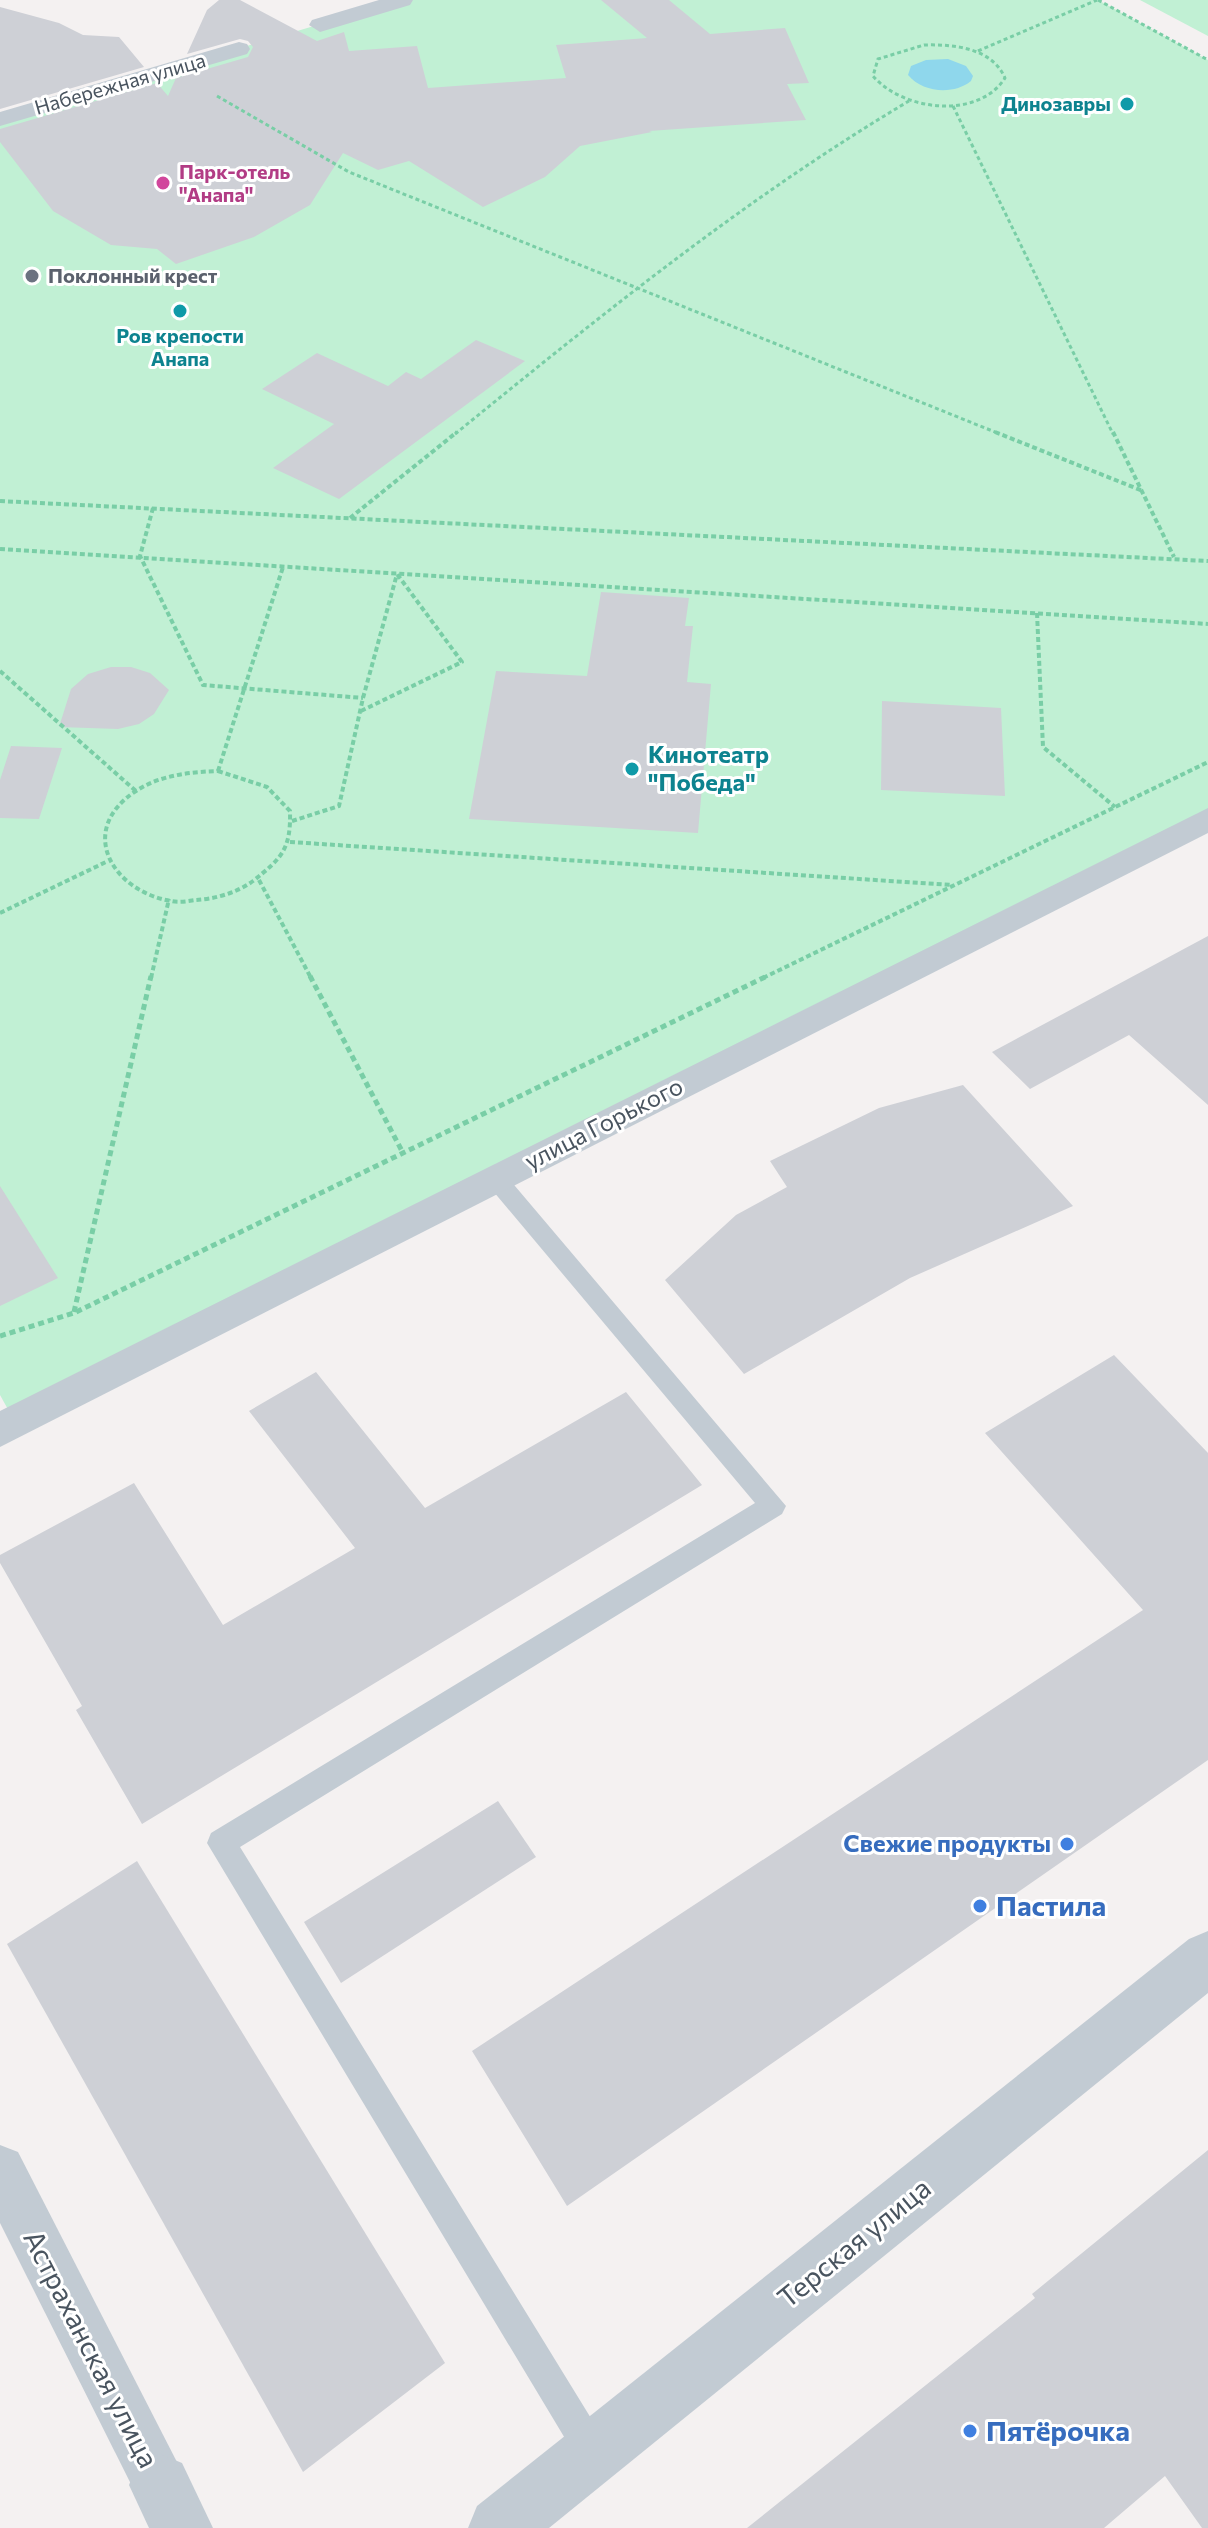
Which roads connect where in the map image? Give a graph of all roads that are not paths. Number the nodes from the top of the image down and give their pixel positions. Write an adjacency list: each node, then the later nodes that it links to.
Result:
1 (402, 0): 2 (street)
2 (320, 25)
3 (239, 49): 4 (street, Набережная улица)
4 (0, 119)
5 (1208, 819): 6 (street, улица Горького)
6 (496, 1179): 7 (street, улица Горького); 10 (lane)
7 (0, 1430)
8 (1208, 1958): 10 (street, Терская улица)
9 (0, 2170): 11 (street, Астраханская улица)
10 (593, 2453): 12 (street, Терская улица)
11 (171, 2507)
12 (499, 2528)

